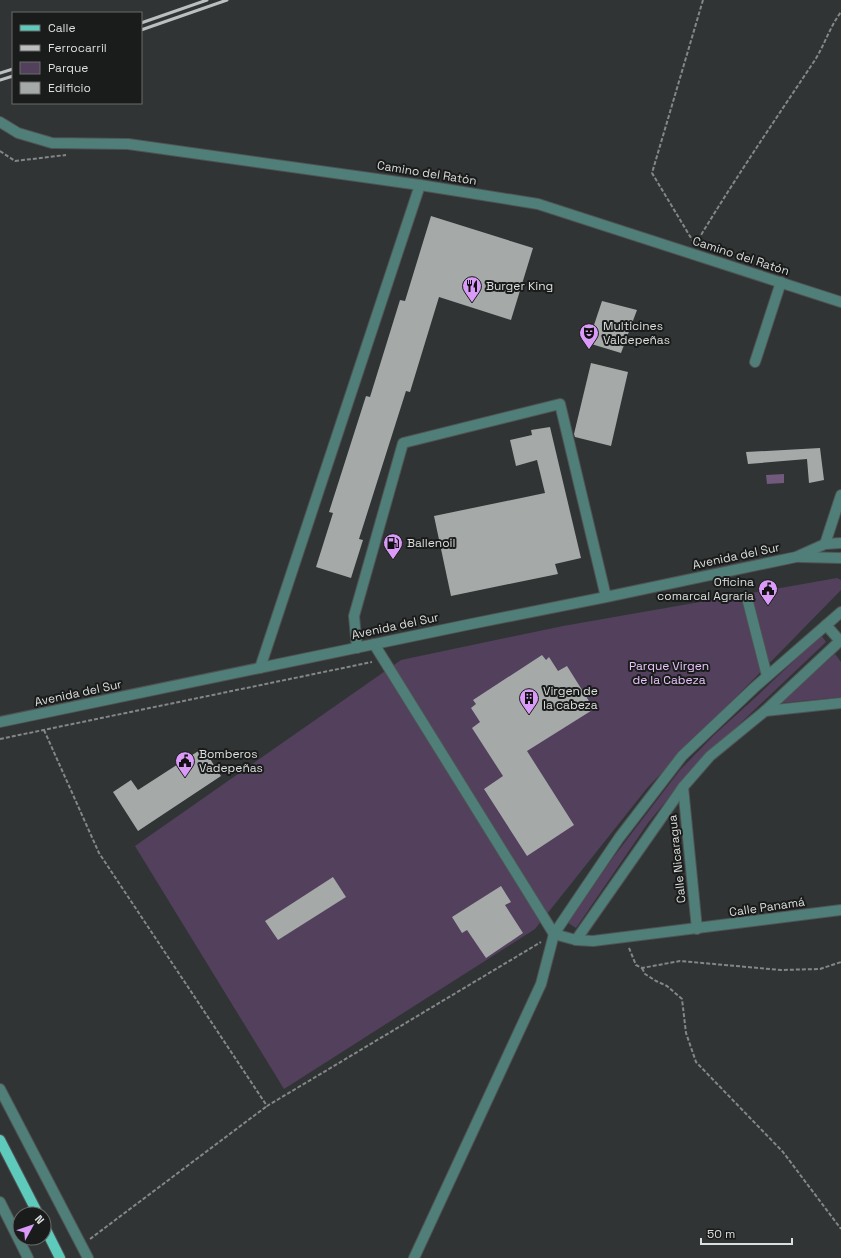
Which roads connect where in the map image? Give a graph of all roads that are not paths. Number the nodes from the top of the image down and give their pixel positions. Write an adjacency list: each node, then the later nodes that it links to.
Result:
1 (0, 122): 2 (street, Camino del Ratón)
2 (420, 184): 3 (street, Camino del Ratón); 18 (street)
3 (781, 282): 4 (street, Camino del Ratón); 5 (street)
4 (841, 302)
5 (755, 362)
6 (841, 495): 8 (street)
7 (841, 543): 8 (street, Avenida del Sur)
8 (825, 544): 9 (street, Avenida del Sur)
9 (796, 557): 10 (street, Avenida del Sur); 11 (street, Avenida del Sur)
10 (841, 558)
11 (606, 597): 16 (street, Avenida del Sur); 17 (street)
12 (747, 598): 19 (street)
13 (841, 612): 14 (street)
14 (826, 625): 15 (street); 19 (street)
15 (841, 641): 21 (street)
16 (374, 644): 17 (street, Avenida del Sur); 26 (street)
17 (357, 648): 18 (street, Avenida del Sur)
18 (260, 668): 22 (street, Avenida del Sur)
19 (767, 676): 26 (street)
20 (841, 703): 21 (street)
21 (765, 711): 23 (street)
22 (0, 722)
23 (682, 786): 25 (street, Calle Nicaragua); 27 (street)
24 (841, 910): 25 (street, Calle Panamá)
25 (697, 929): 27 (street, Calle Panamá)
26 (554, 934): 27 (street, Calle Panamá); 36 (street)
27 (576, 940)
28 (0, 1089): 35 (street)
29 (0, 1140): 31 (main road)
30 (0, 1202): 33 (street)
31 (34, 1206)
32 (52, 1242): 34 (main road)
33 (28, 1258)
34 (60, 1258)
35 (88, 1258)
36 (414, 1258)

